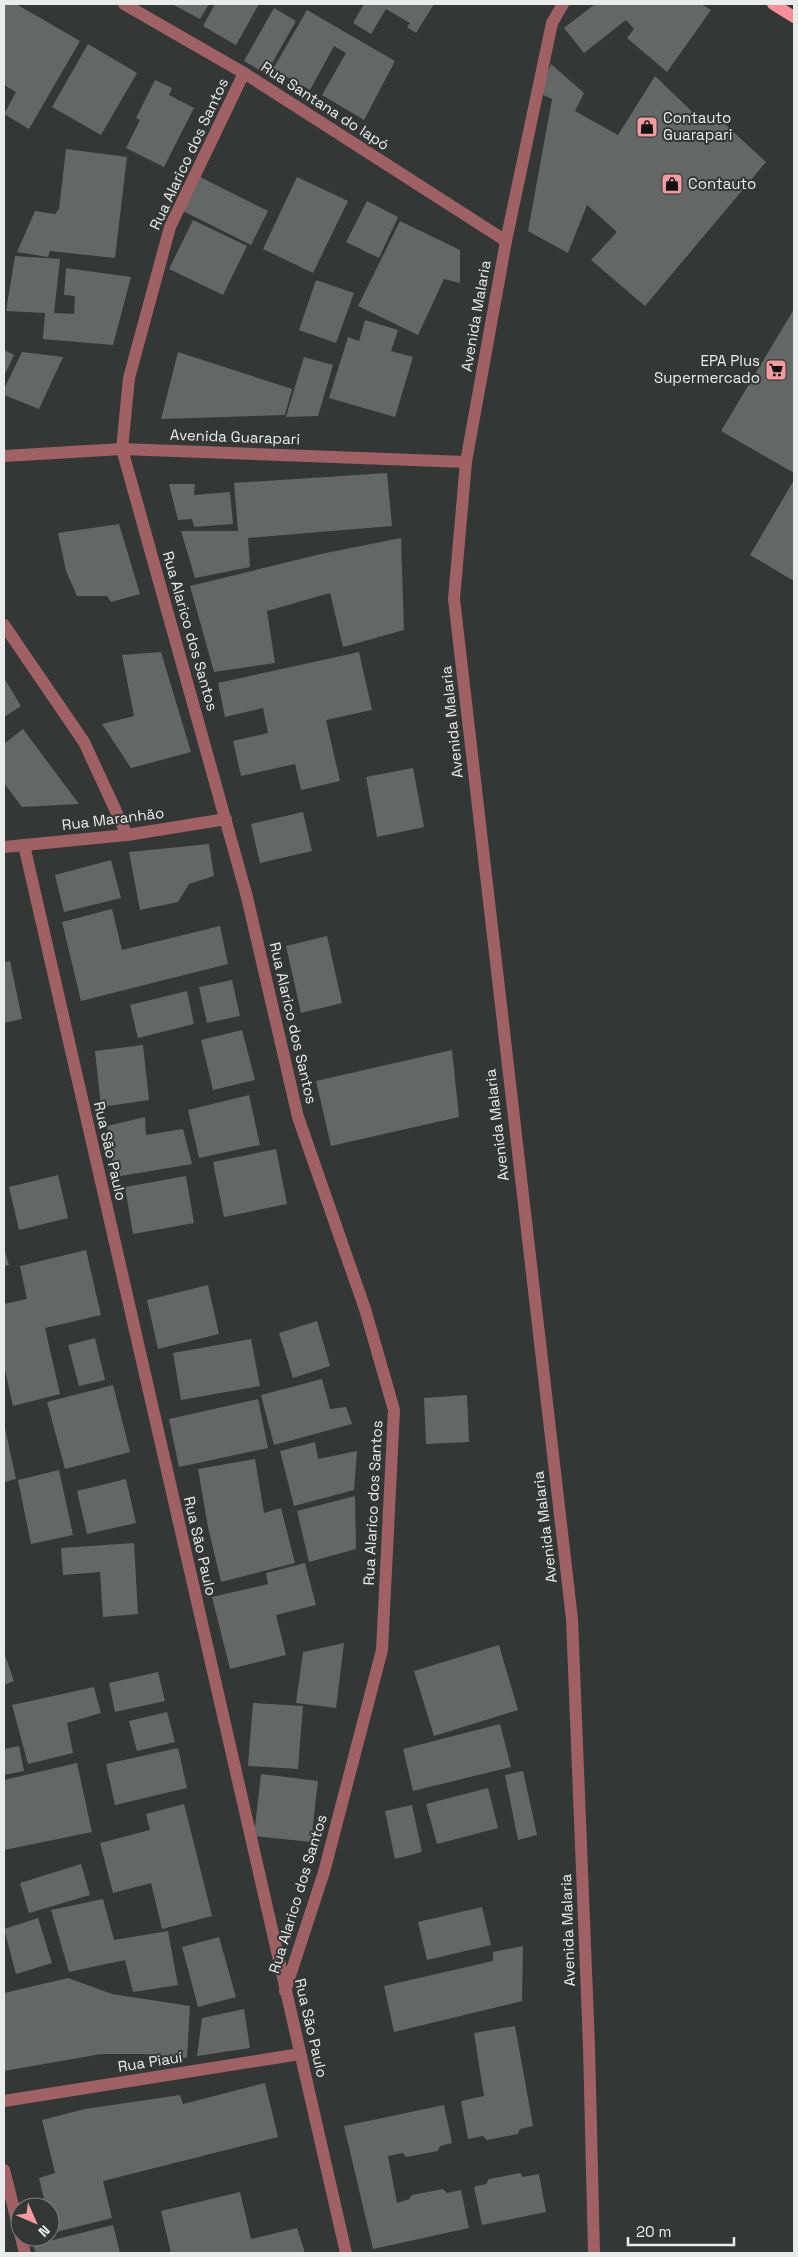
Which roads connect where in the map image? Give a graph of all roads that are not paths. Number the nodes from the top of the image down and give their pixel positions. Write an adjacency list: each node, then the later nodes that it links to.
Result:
1 (124, 4): 5 (street, Rua Santana do Iapó)
2 (562, 4): 6 (street, Avenida Malaria)
3 (773, 4): 4 (main road)
4 (794, 17)
5 (244, 73): 6 (street, Rua Santana do Iapó); 7 (street, Rua Alarico dos Santos)
6 (506, 241): 9 (street, Avenida Malaria)
7 (122, 449): 8 (street, Avenida Guarapari); 9 (street, Avenida Guarapari); 11 (street, Rua Alarico dos Santos)
8 (4, 456)
9 (466, 462): 21 (street, Avenida Malaria)
10 (4, 625): 12 (street)
11 (226, 819): 12 (street, Rua Maranhão); 15 (street, Rua Alarico dos Santos)
12 (127, 835): 13 (street, Rua Maranhão)
13 (24, 845): 14 (street, Rua Maranhão); 15 (street, Rua São Paulo)
14 (4, 847)
15 (286, 1991): 16 (street, Rua São Paulo)
16 (300, 2054): 17 (street, Rua Piauí); 20 (street, Rua São Paulo)
17 (4, 2101)
18 (4, 2170): 19 (street)
19 (11, 2197)
20 (346, 2253)
21 (594, 2253)

